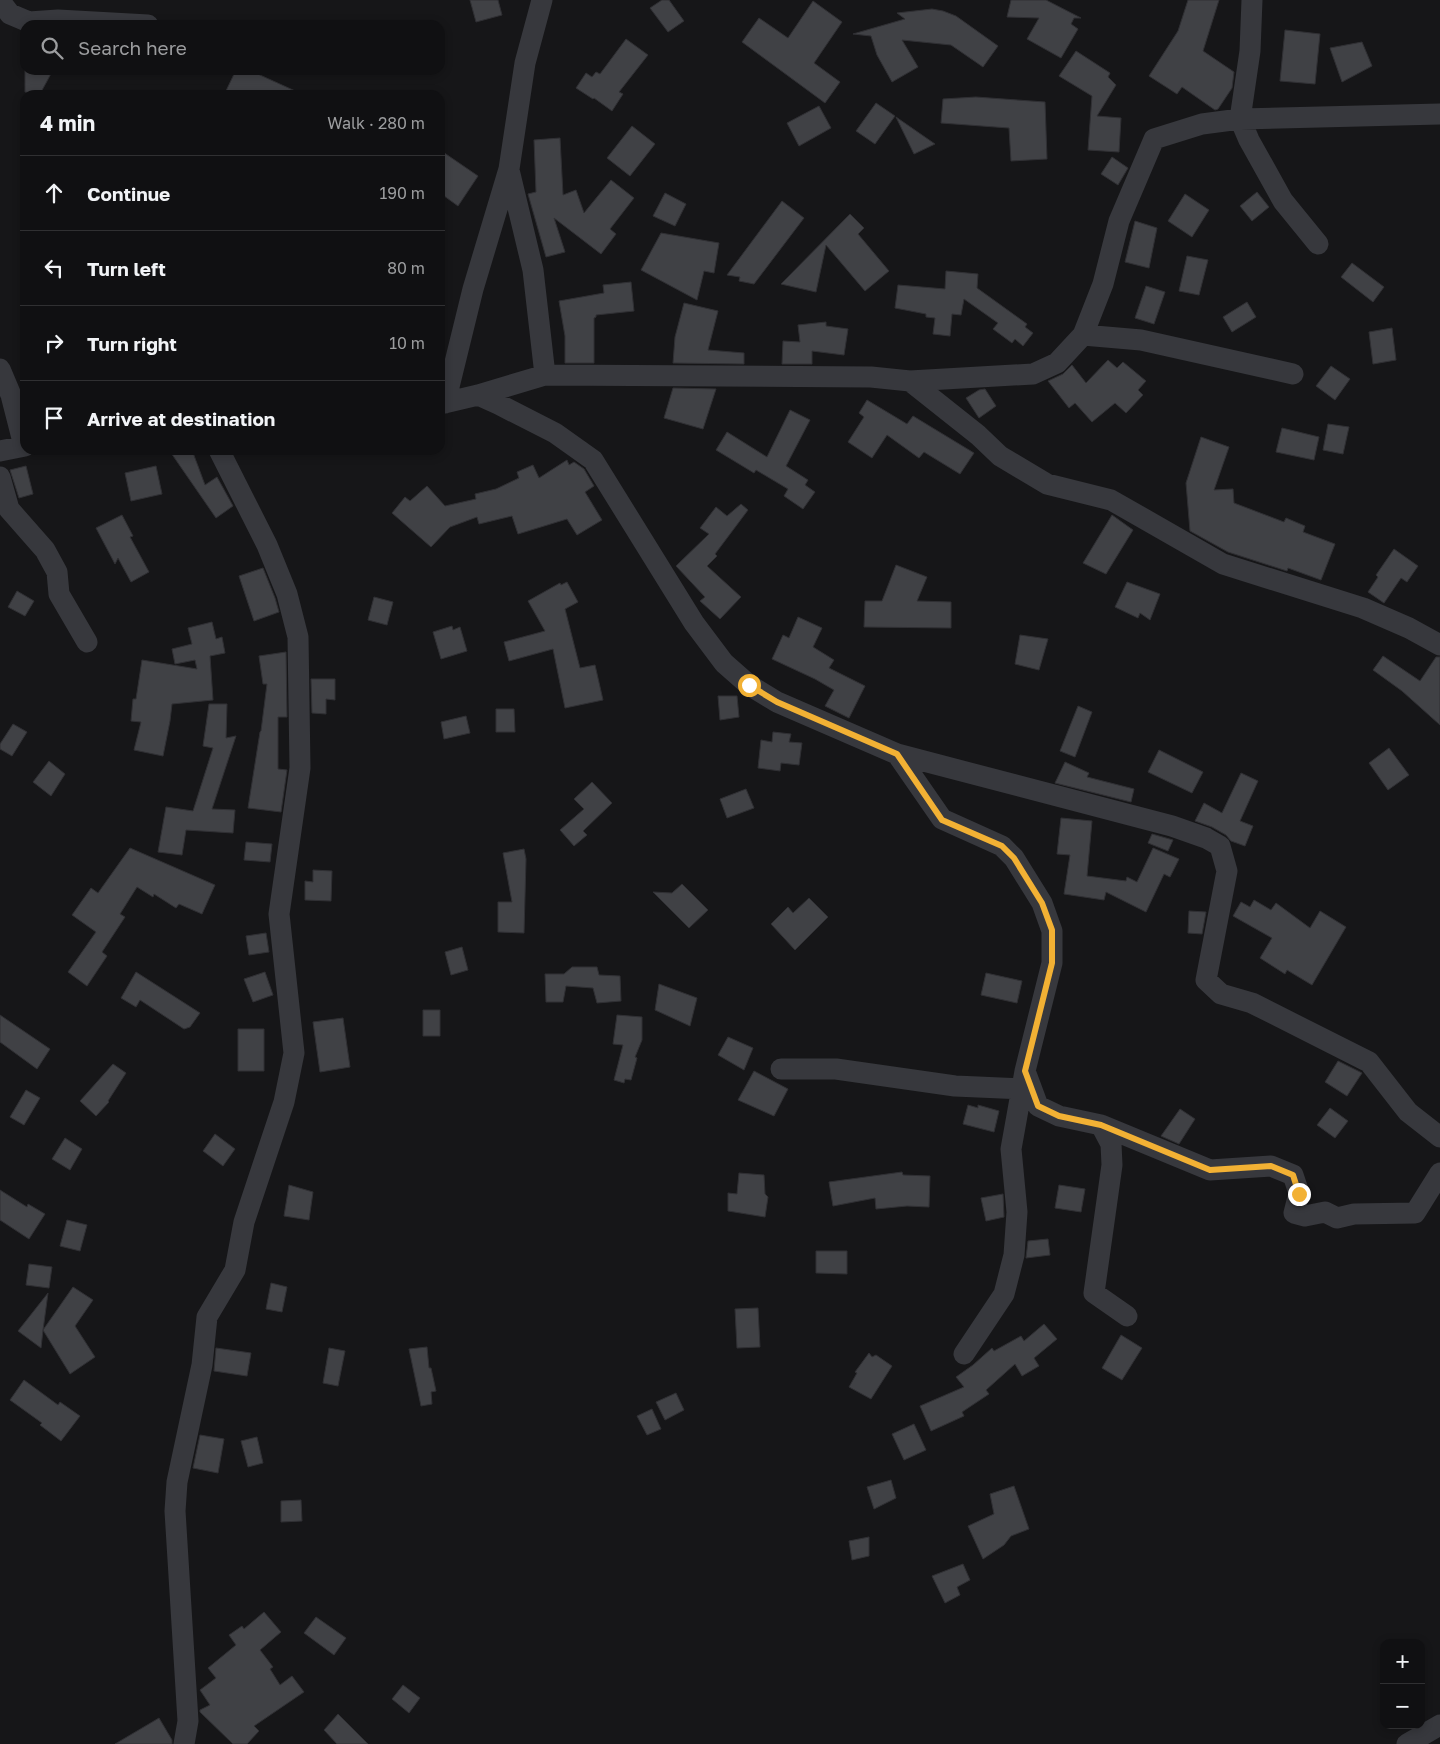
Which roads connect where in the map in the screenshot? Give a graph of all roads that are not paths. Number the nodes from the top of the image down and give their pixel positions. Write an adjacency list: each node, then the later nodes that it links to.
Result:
1 (542, 0): 7 (street)
2 (1252, 0): 6 (street)
3 (0, 1): 4 (street)
4 (24, 20)
5 (1440, 114): 6 (street)
6 (1240, 119): 8 (street); 9 (street)
7 (509, 169): 11 (street); 15 (street)
8 (1318, 244)
9 (1083, 335): 12 (street); 13 (street)
10 (0, 369): 17 (street)
11 (545, 374): 13 (street); 14 (street)
12 (1292, 374)
13 (910, 381): 23 (street)
14 (478, 395): 16 (street); 24 (street)
15 (445, 396)
16 (445, 403)
17 (20, 426)
18 (20, 447): 19 (street)
19 (0, 452)
20 (222, 455): 33 (street)
21 (0, 477): 22 (street)
22 (86, 642)
23 (1440, 645)
24 (897, 754): 26 (street); 28 (street)
25 (781, 1069): 26 (street)
26 (1023, 1080): 27 (street); 31 (street)
27 (1101, 1125): 29 (street); 30 (street)
28 (1440, 1137)
29 (1440, 1173)
30 (1127, 1316)
31 (964, 1354)
32 (1440, 1726): 34 (street)
33 (184, 1744)
34 (1408, 1744)

